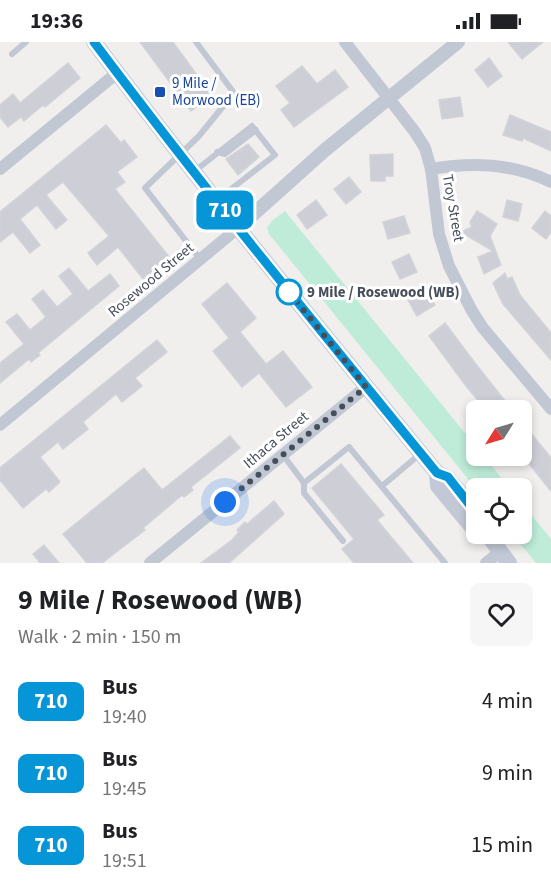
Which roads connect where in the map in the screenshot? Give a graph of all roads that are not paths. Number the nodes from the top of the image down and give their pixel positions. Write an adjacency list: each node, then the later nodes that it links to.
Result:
1 (26, 42): 6 (lane)
2 (94, 42): 7 (main road)
3 (196, 42): 9 (lane)
4 (345, 42): 8 (street, Troy Street)
5 (458, 42): 8 (street, Rosewood Street)
6 (12, 54)
7 (117, 73): 9 (main road); 10 (street)
8 (389, 98): 11 (street, Troy Street); 15 (street, Rosewood Street)
9 (180, 154): 12 (main road); 16 (lane)
10 (0, 169)
11 (431, 169): 13 (street); 18 (street, Troy Street)
12 (194, 172): 14 (main road); 14 (lane)
13 (551, 182)
14 (217, 201): 15 (main road)
15 (238, 228): 16 (street, Rosewood Street); 17 (main road)
16 (200, 260): 19 (street, Rosewood Street)
17 (366, 387): 20 (street, Ithaca Street); 21 (main road)
18 (551, 409)
19 (0, 425)
20 (283, 454): 23 (lane); 30 (street, Ithaca Street)
21 (421, 454): 22 (main road); 24 (lane)
22 (437, 473): 25 (main road); 26 (main road)
23 (304, 483): 24 (lane); 27 (lane)
24 (382, 486): 31 (lane)
25 (466, 500)
26 (466, 516)
27 (343, 541)
28 (491, 544): 29 (main road)
29 (504, 558): 32 (street)
30 (150, 563)
31 (445, 563)
32 (486, 563)

